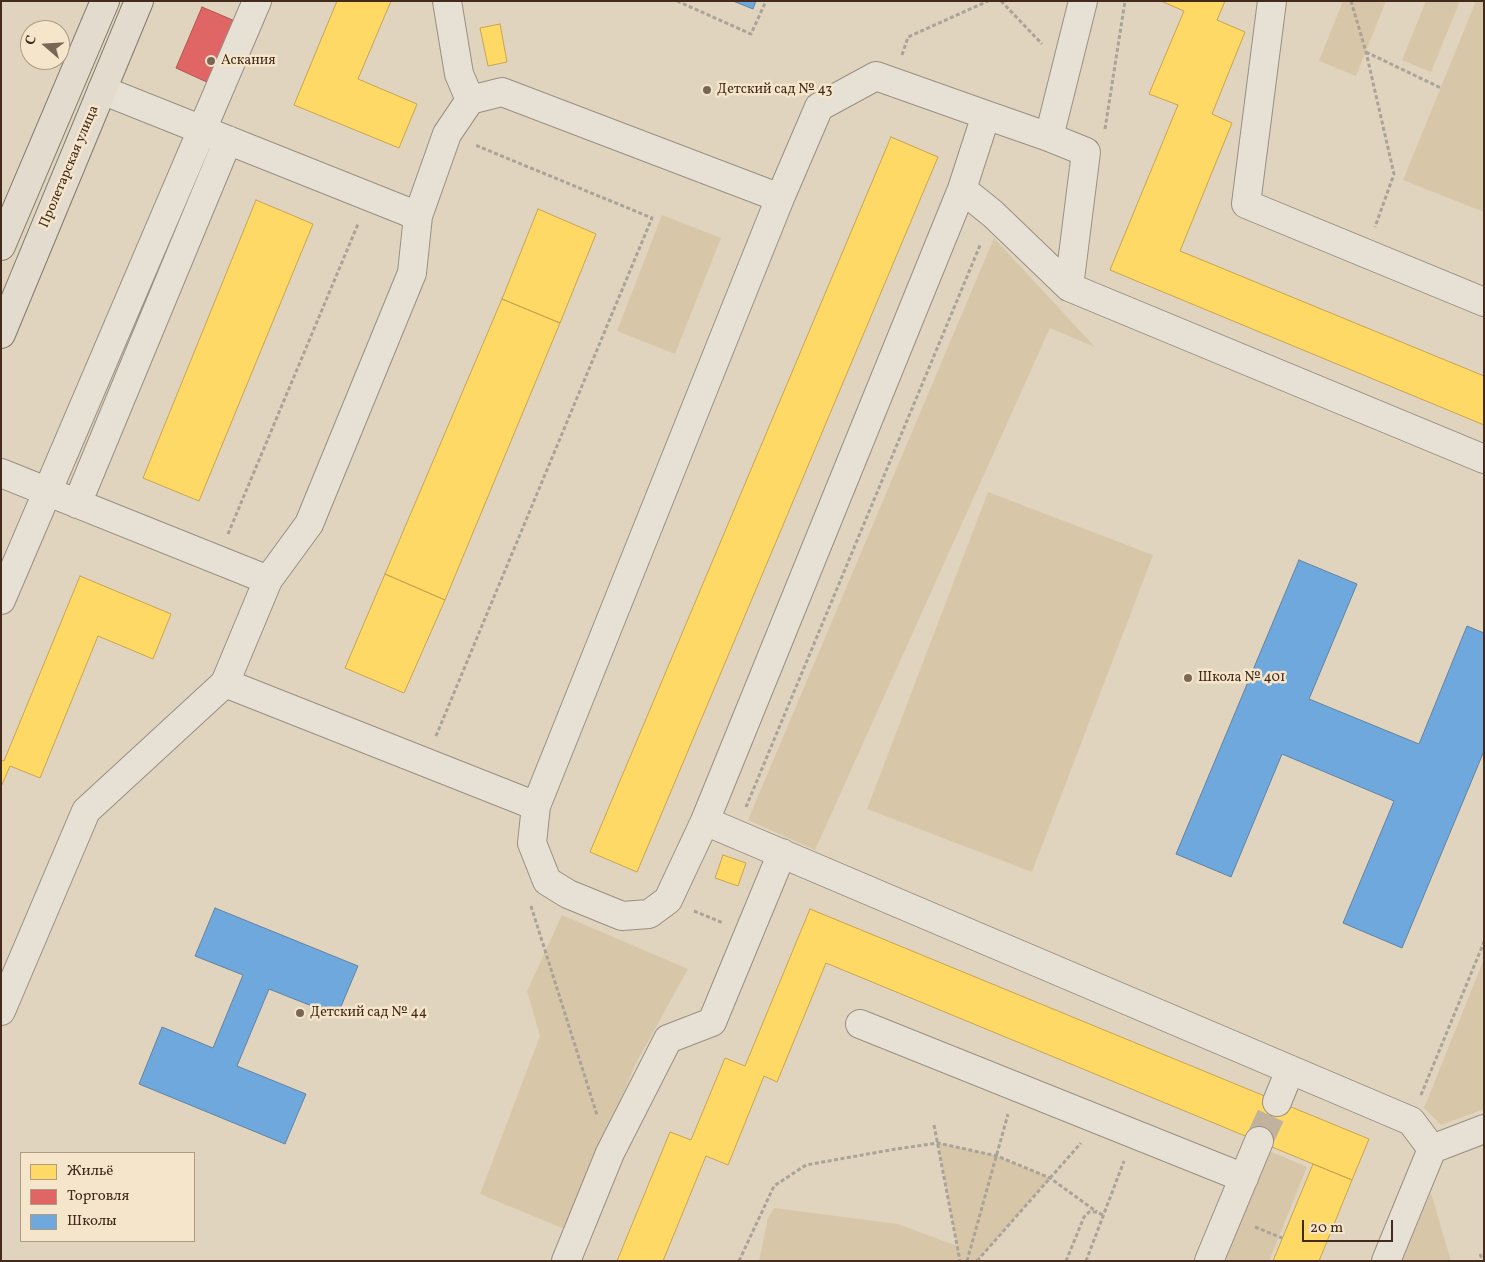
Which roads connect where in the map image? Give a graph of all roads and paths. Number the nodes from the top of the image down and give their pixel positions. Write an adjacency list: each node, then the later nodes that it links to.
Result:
1 (105, 1): 30 (main road)
2 (139, 1): 17 (main road, Пролетарская улица)
3 (257, 1): 20 (lane)
4 (447, 1): 18 (lane)
5 (677, 1): 6 (path)
6 (766, 1)
7 (988, 1): 15 (path)
8 (1001, 1): 14 (path)
9 (1083, 1): 14 (lane)
10 (1125, 1): 24 (path)
11 (1272, 1): 31 (lane)
12 (1351, 1): 13 (path)
13 (1366, 52): 16 (path); 31 (path)
14 (1065, 69): 22 (lane)
15 (892, 81): 19 (lane); 27 (lane)
16 (1441, 88)
17 (102, 90): 20 (lane); 34 (main road, Пролетарская улица)
18 (470, 100): 21 (lane); 27 (lane)
19 (986, 116): 22 (lane); 25 (lane)
20 (202, 130): 23 (lane); 37 (lane)
21 (447, 134): 29 (lane); 43 (path)
22 (1049, 137): 24 (lane)
23 (228, 140): 26 (lane); 38 (lane)
24 (1086, 152): 32 (lane)
25 (962, 189): 28 (lane); 45 (lane)
26 (369, 196): 29 (lane); 39 (path)
27 (780, 198): 44 (lane)
28 (993, 214): 32 (lane); 46 (path)
29 (418, 216): 40 (lane)
30 (1, 246)
31 (1365, 253): 33 (lane)
32 (1069, 287): 35 (lane)
33 (1484, 302)
34 (1, 334)
35 (1484, 459)
36 (1, 474): 37 (lane)
37 (47, 492): 38 (lane); 41 (lane)
38 (77, 504): 39 (lane)
39 (217, 560): 40 (lane)
40 (268, 580): 42 (lane)
41 (1, 600)
42 (226, 683): 43 (lane); 52 (lane)
43 (425, 762): 44 (lane)
44 (536, 806): 49 (lane)
45 (705, 821): 46 (lane); 49 (lane)
46 (735, 833): 47 (lane)
47 (782, 853): 50 (lane); 54 (lane)
48 (528, 898): 65 (path)
49 (668, 900): 50 (path)
50 (749, 934): 65 (lane)
51 (1484, 942): 58 (path)
52 (1, 1011)
53 (860, 1024): 55 (lane)
54 (1290, 1070): 56 (lane); 58 (lane)
55 (1016, 1086): 57 (lane); 66 (path)
56 (1277, 1102)
57 (1101, 1120): 61 (lane); 67 (path)
58 (1411, 1121): 64 (lane)
59 (934, 1125): 63 (path)
60 (1484, 1129): 64 (lane)
61 (1134, 1134): 68 (lane); 70 (path)
62 (1259, 1142): 68 (lane)
63 (938, 1143): 66 (path); 73 (path); 74 (path)
64 (1432, 1149): 80 (lane)
65 (610, 1153): 72 (lane)
66 (997, 1156): 67 (path); 75 (path)
67 (1050, 1178): 69 (path); 76 (path)
68 (1244, 1178): 79 (lane)
69 (1097, 1212): 70 (path); 77 (path)
70 (1103, 1215): 78 (path)
71 (1480, 1254): 81 (path)
72 (566, 1261)
73 (739, 1261)
74 (960, 1261)
75 (967, 1261)
76 (977, 1261)
77 (1066, 1261)
78 (1086, 1261)
79 (1209, 1261)
80 (1386, 1261)
81 (1484, 1261)

